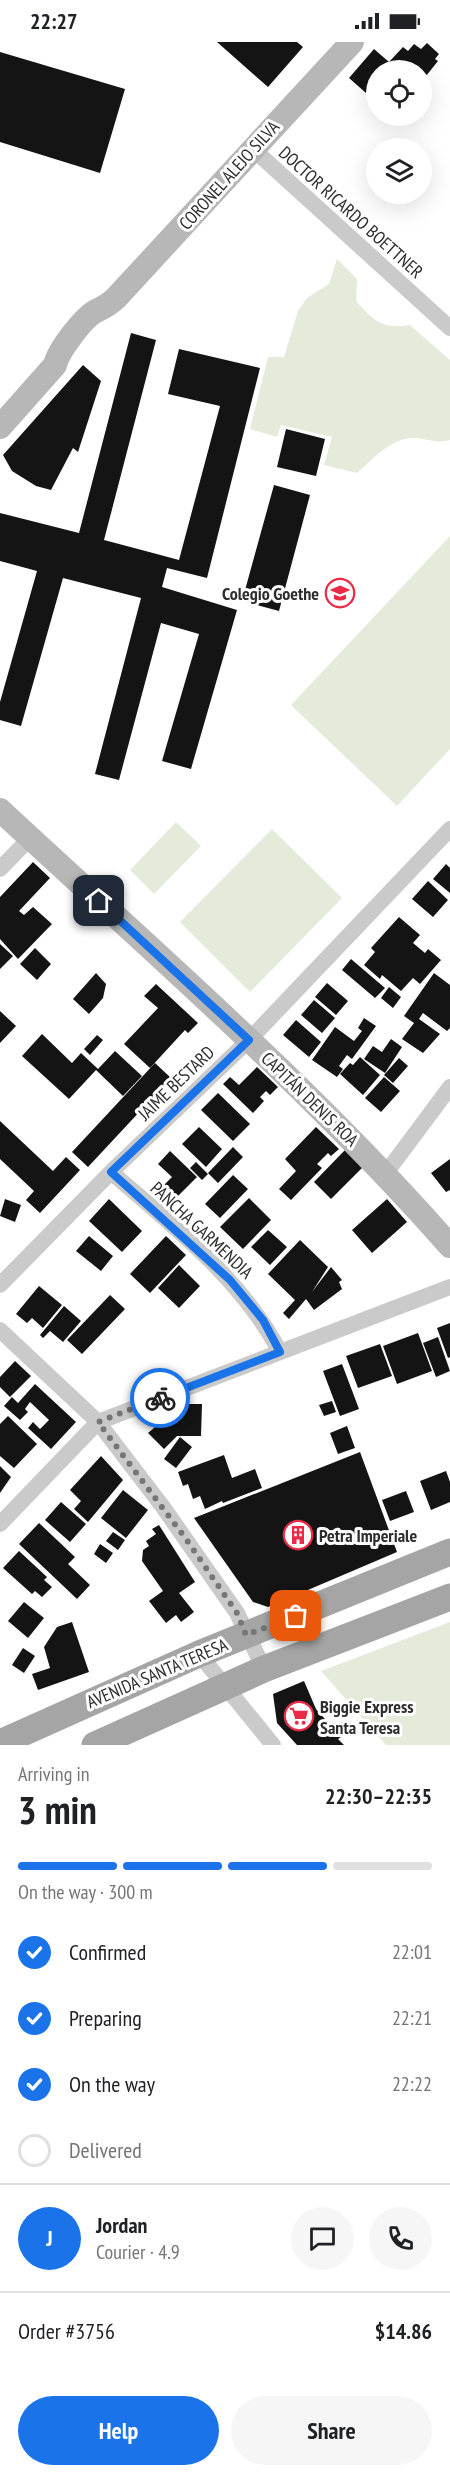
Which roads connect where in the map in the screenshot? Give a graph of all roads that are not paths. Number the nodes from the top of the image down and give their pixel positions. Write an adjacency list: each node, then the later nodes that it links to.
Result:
1 (352, 42): 2 (main road, CORONEL ALEJO SILVA)
2 (253, 149): 3 (street, DOCTOR RICARDO BOETTNER); 4 (main road, CORONEL ALEJO SILVA)
3 (450, 328)
4 (0, 427)
5 (0, 810): 7 (main road)
6 (450, 829): 9 (street, JAIME BESTARD)
7 (30, 838): 8 (street); 9 (main road, CAPITÁN DENIS ROA)
8 (0, 869)
9 (249, 1040): 11 (street, JAIME BESTARD); 12 (main road, CAPITÁN DENIS ROA)
10 (450, 1087): 12 (street)
11 (111, 1172): 14 (street, JAIME BESTARD); 17 (street, PANCHA GARMENDIA)
12 (386, 1173): 13 (main road, CAPITÁN DENIS ROA)
13 (450, 1246)
14 (0, 1285)
15 (450, 1287): 17 (street)
16 (0, 1330): 18 (street)
17 (280, 1352): 18 (street)
18 (98, 1422): 19 (street); 22 (street)
19 (0, 1524)
20 (450, 1552): 22 (main road, AVENIDA SANTA TERESA)
21 (450, 1597): 24 (main road)
22 (246, 1635): 23 (main road, AVENIDA SANTA TERESA); 24 (street)
23 (199, 1654): 25 (street); 26 (main road, AVENIDA SANTA TERESA)
24 (264, 1669): 25 (main road)
25 (225, 1688): 27 (main road); 28 (street)
26 (0, 1743)
27 (95, 1745)
28 (273, 1745)

